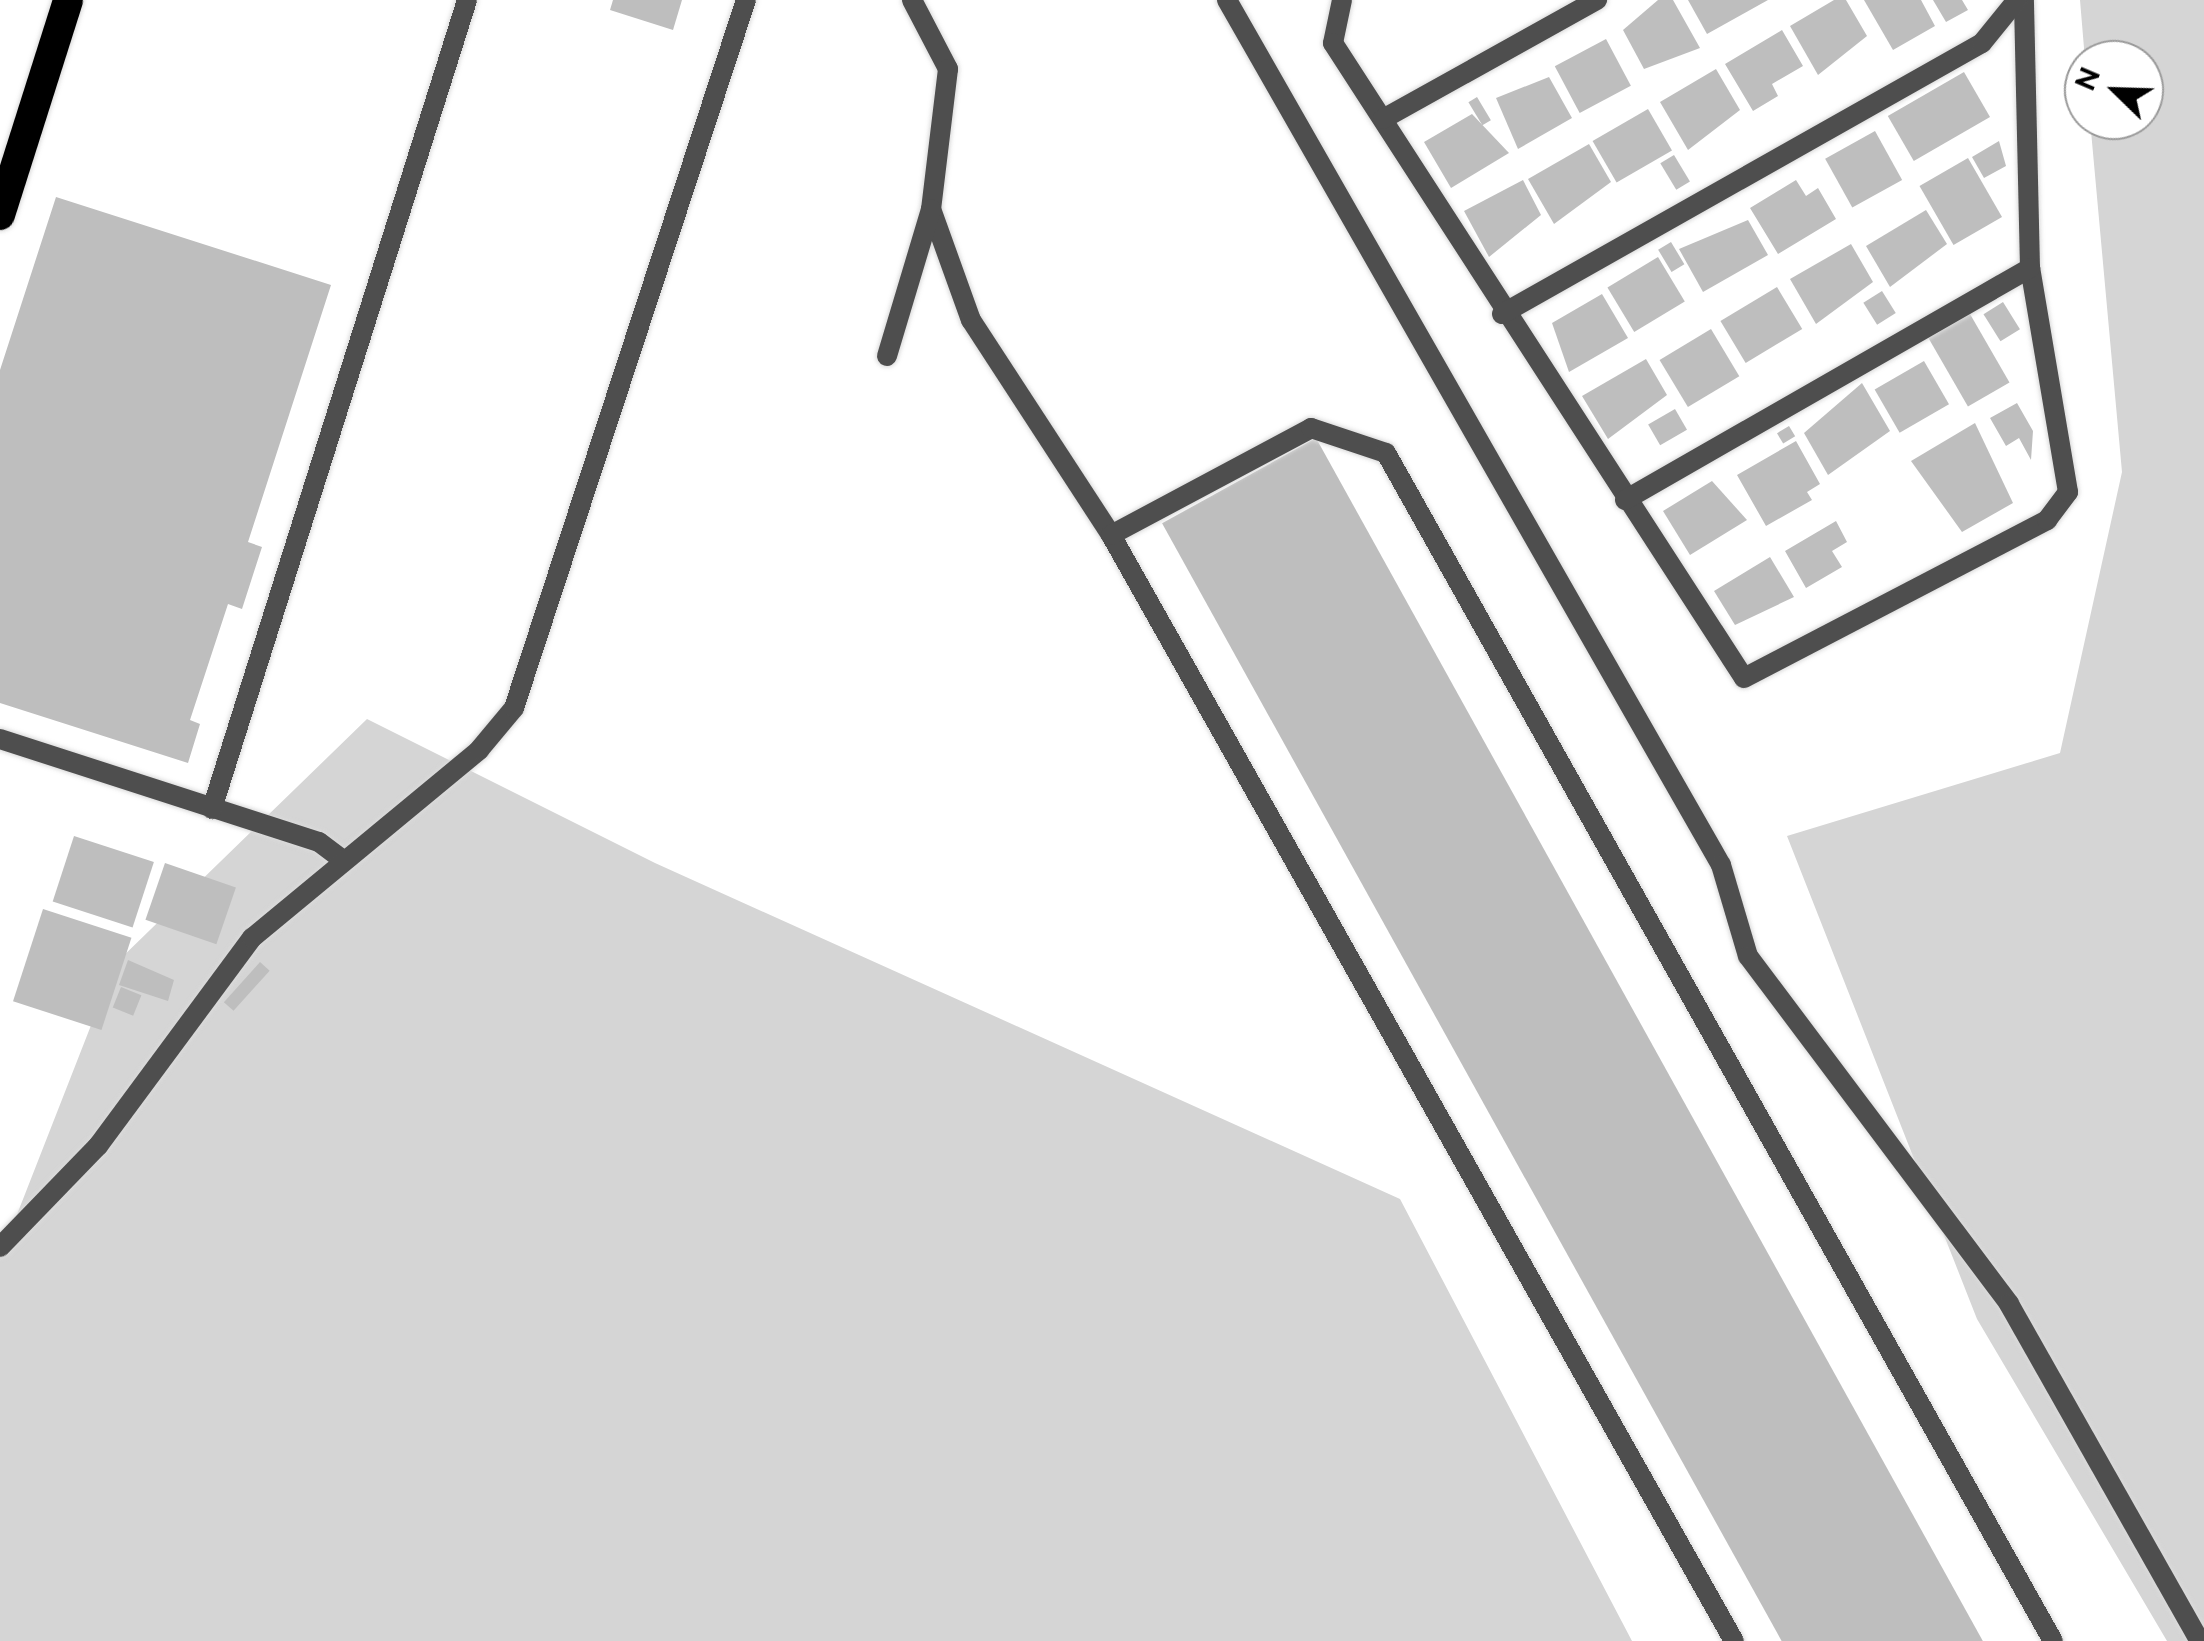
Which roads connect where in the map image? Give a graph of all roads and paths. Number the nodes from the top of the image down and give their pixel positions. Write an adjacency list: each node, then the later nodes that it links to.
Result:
1 (68, 0): 11 (highway)
2 (466, 0): 18 (street)
3 (746, 0): 19 (street)
4 (912, 0): 10 (street)
5 (1227, 0): 23 (street)
6 (1342, 0): 9 (street)
7 (1597, 0): 9 (street)
8 (2021, 0): 12 (street); 13 (street)
9 (1383, 119): 13 (street)
10 (931, 209): 14 (street); 16 (street)
11 (0, 215)
12 (2030, 268): 15 (street); 15 (street)
13 (1502, 314): 15 (street)
14 (888, 356)
15 (1625, 500)
16 (1111, 535): 21 (street); 22 (street)
17 (0, 739): 18 (street)
18 (212, 809): 19 (street)
19 (339, 857): 20 (street)
20 (0, 1246)
21 (1734, 1641)
22 (2053, 1641)
23 (2200, 1641)

